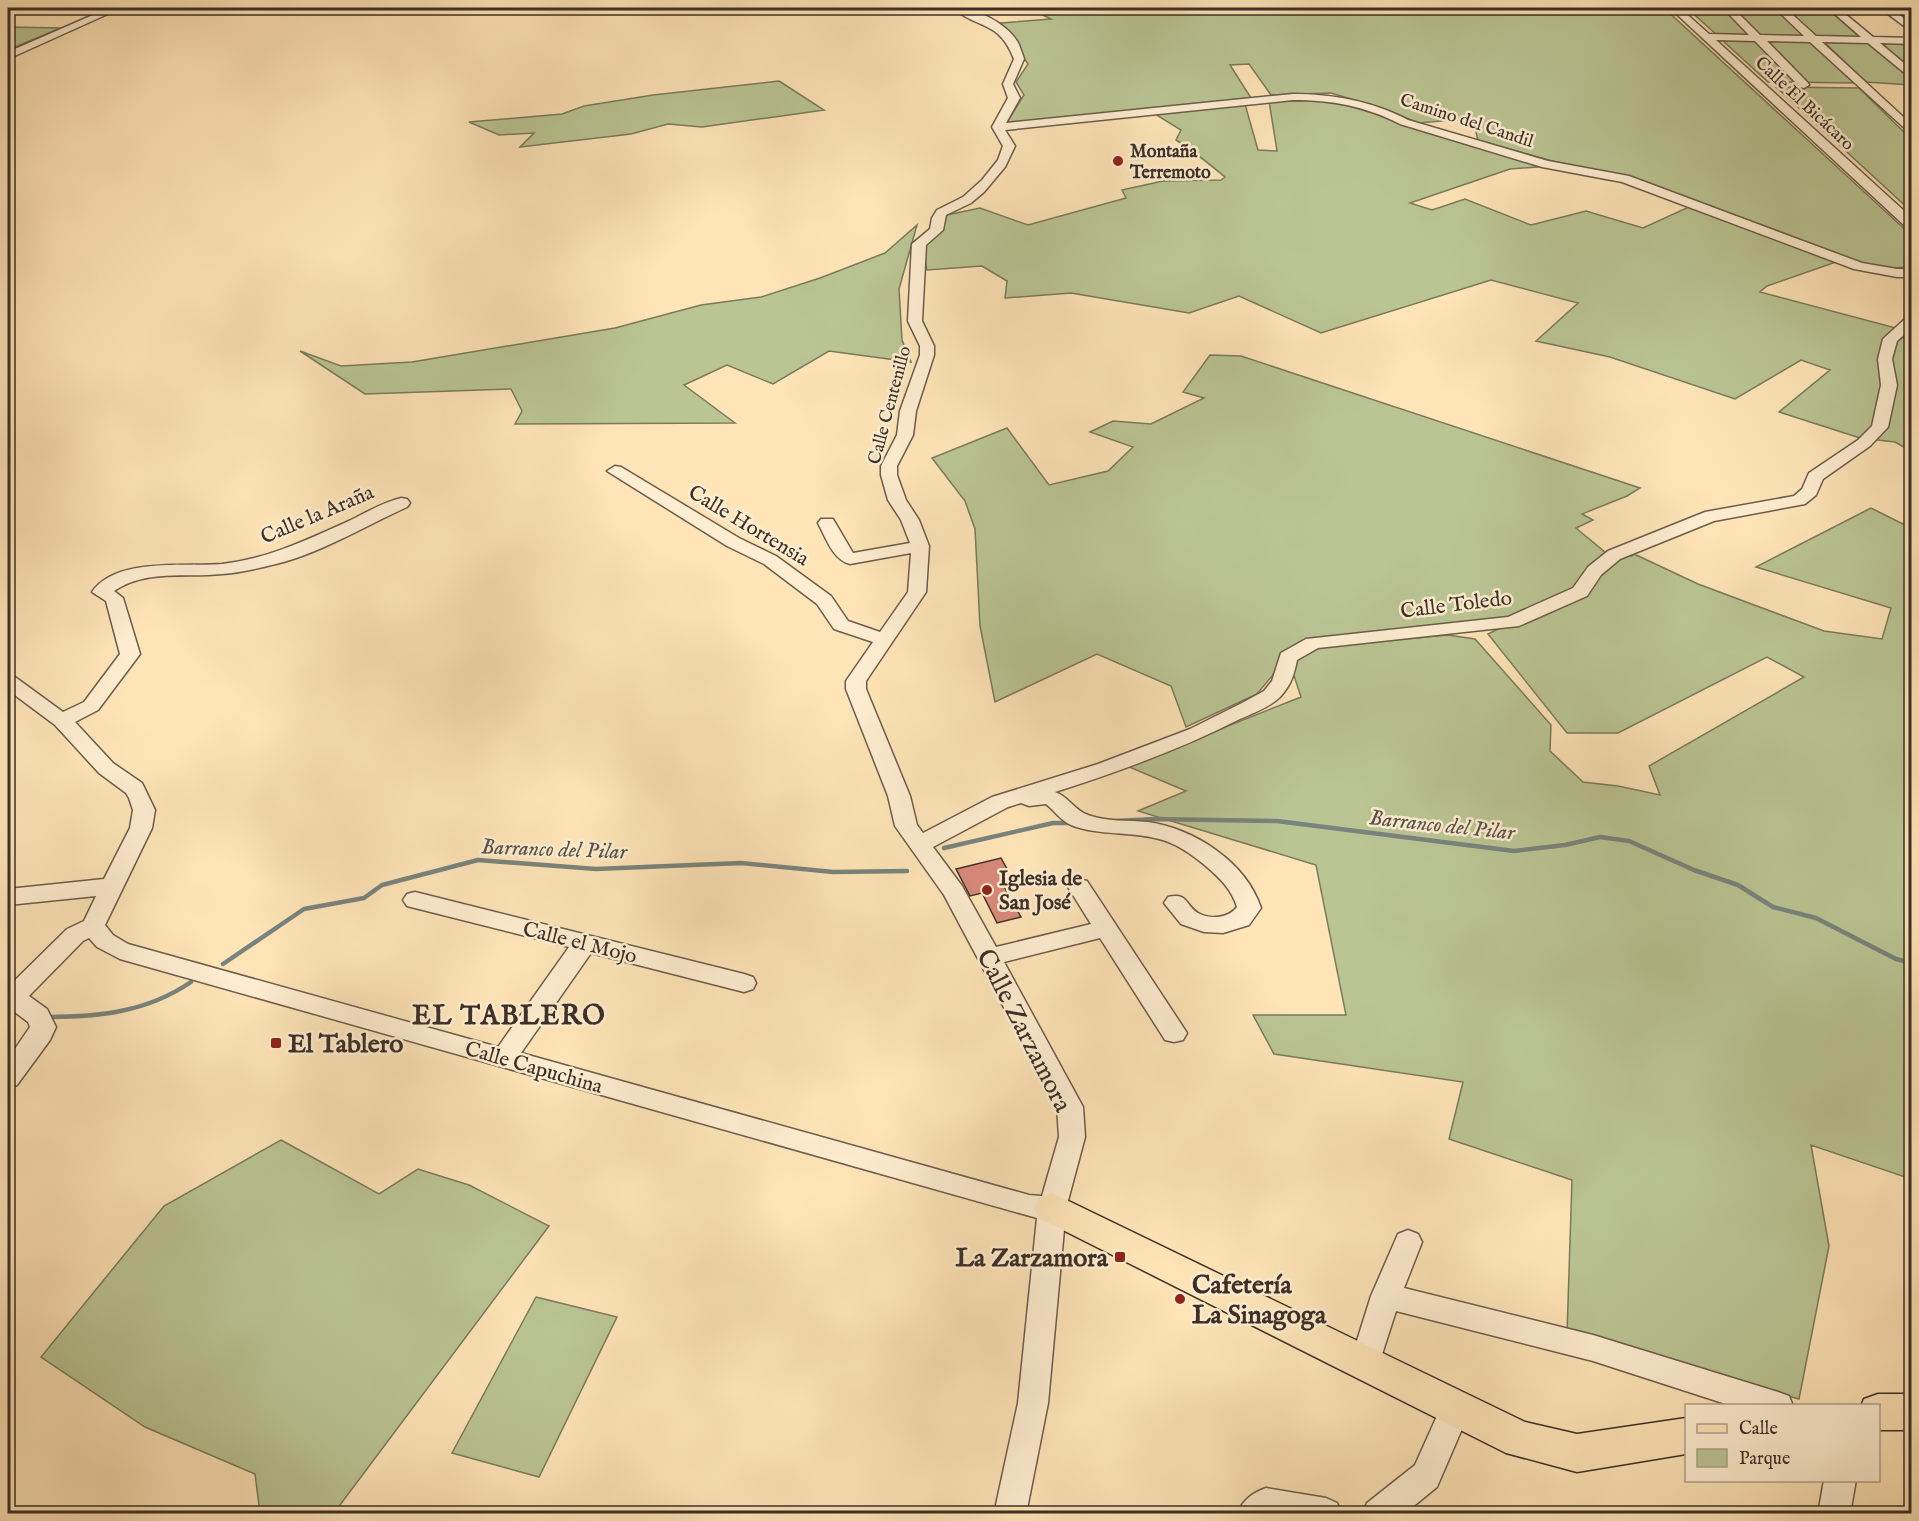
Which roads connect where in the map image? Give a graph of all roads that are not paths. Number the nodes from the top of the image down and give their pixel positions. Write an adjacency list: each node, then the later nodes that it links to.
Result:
1 (116, 8): 14 (street)
2 (958, 8): 17 (street)
3 (1675, 8): 9 (street, Calle El Bicácaro)
4 (1728, 8): 10 (street)
5 (1780, 8): 11 (street)
6 (1833, 8): 12 (street)
7 (1885, 8): 8 (street)
8 (1911, 29)
9 (1707, 37): 10 (street); 16 (street, Calle El Bicácaro)
10 (1758, 38): 11 (street); 16 (street)
11 (1814, 39): 12 (street); 18 (street)
12 (1870, 40): 13 (street); 15 (street)
13 (1911, 41)
14 (8, 56)
15 (1911, 76)
16 (1758, 84): 19 (street, Calle El Bicácaro)
17 (998, 127): 20 (street, Camino del Candil); 25 (street, Calle Centenillo)
18 (1911, 132)
19 (1911, 225)
20 (1911, 273)
21 (1911, 320): 29 (street, Calle Toledo)
22 (615, 471): 26 (street, Calle Hortensia)
23 (401, 503): 28 (street, Calle la Araña)
24 (827, 523): 25 (street)
25 (920, 546): 26 (street, Calle Centenillo)
26 (884, 639): 30 (street, Calle Centenillo)
27 (8, 681): 28 (street)
28 (62, 721): 31 (street)
29 (1000, 802): 30 (street, Calle Toledo); 35 (street)
30 (919, 845): 39 (street, Calle Zarzamora)
31 (113, 886): 33 (street); 36 (street)
32 (1079, 887): 37 (street)
33 (8, 897)
34 (415, 900): 38 (street, Calle el Mojo)
35 (1176, 903)
36 (93, 926): 41 (street); 43 (street, Calle Capuchina)
37 (1106, 928): 39 (street); 42 (street)
38 (585, 943): 40 (street, Calle el Mojo); 43 (street)
39 (988, 957): 45 (street, Calle Zarzamora)
40 (744, 983)
41 (10, 997): 44 (street)
42 (1174, 1033)
43 (503, 1059): 45 (street, Calle Capuchina)
44 (8, 1078)
45 (1052, 1208): 48 (main road); 56 (street, Calle Zarzamora)
46 (1408, 1242): 47 (street)
47 (1386, 1296): 48 (street); 49 (street)
48 (1365, 1363): 51 (main road)
49 (1723, 1396): 50 (street)
50 (1767, 1404)
51 (1456, 1408): 54 (main road); 59 (street)
52 (1880, 1412): 53 (main road)
53 (1911, 1412)
54 (1685, 1436)
55 (1840, 1482): 60 (street)
56 (1010, 1514)
57 (1253, 1514): 58 (street)
58 (1326, 1514)
59 (1378, 1514)
60 (1834, 1514)

